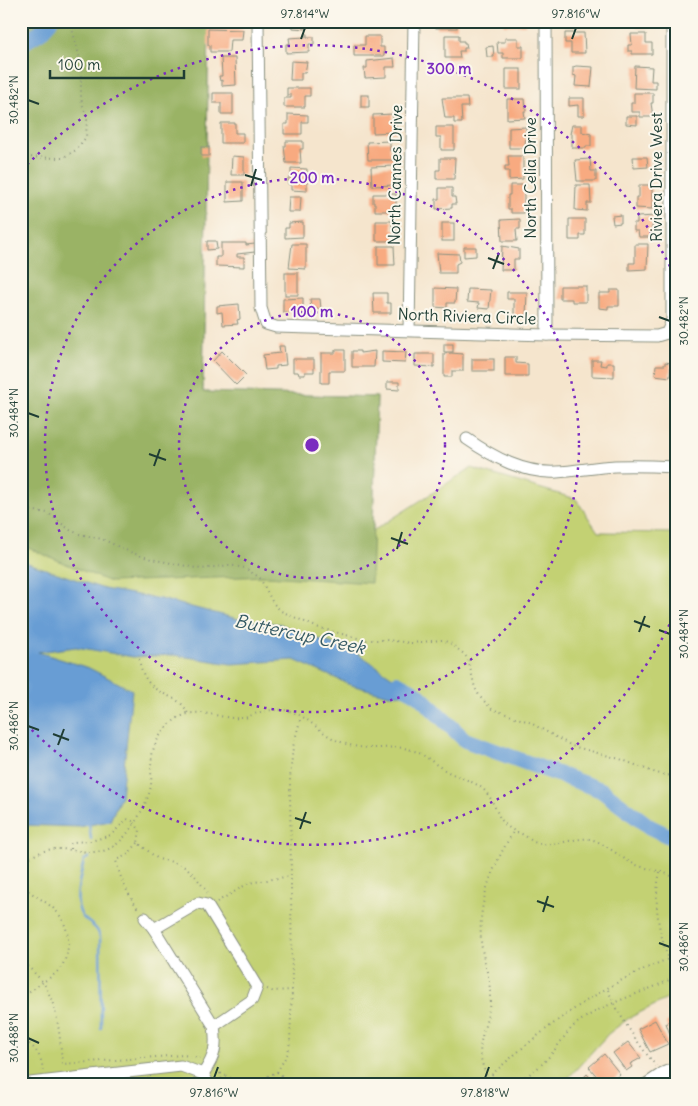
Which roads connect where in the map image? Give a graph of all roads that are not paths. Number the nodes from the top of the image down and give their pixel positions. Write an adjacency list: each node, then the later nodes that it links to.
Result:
1 (258, 21): 5 (street, North Riviera Circle)
2 (414, 21): 5 (street, North Cannes Drive)
3 (546, 21): 7 (street, North Celia Drive)
4 (672, 21): 6 (street, Riviera Drive West)
5 (409, 330): 7 (street, North Riviera Circle)
6 (667, 333): 7 (street, North Riviera Circle)
7 (547, 335)
8 (467, 439): 9 (street)
9 (677, 467)
10 (145, 918): 11 (street)
11 (154, 929): 12 (street); 12 (street)
12 (214, 1026): 15 (street)
13 (677, 1067): 14 (street)
14 (663, 1073): 18 (street); 19 (street)
15 (203, 1074): 16 (street); 17 (street)
16 (21, 1084)
17 (209, 1085)
18 (645, 1085)
19 (670, 1085)

